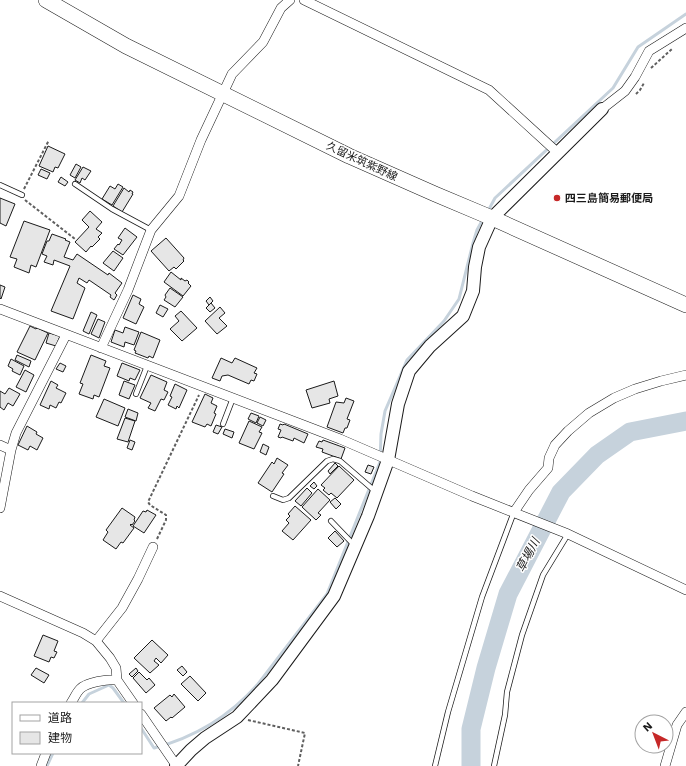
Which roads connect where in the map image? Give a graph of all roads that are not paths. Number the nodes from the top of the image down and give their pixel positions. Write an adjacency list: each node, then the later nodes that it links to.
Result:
1 (46, 0): 5 (main road, 久留米筑紫野線)
2 (290, 0): 5 (street)
3 (304, 0): 7 (street)
4 (686, 28): 6 (street)
5 (223, 94): 11 (main road, 久留米筑紫野線); 12 (street)
6 (602, 109): 7 (street)
7 (558, 153): 11 (street)
8 (75, 184): 12 (lane)
9 (0, 185): 10 (lane)
10 (22, 196)
11 (492, 218): 13 (main road, 久留米筑紫野線); 23 (street)
12 (151, 230): 16 (street)
13 (686, 305)
14 (0, 309): 15 (street)
15 (66, 336): 16 (street); 22 (street)
16 (101, 348): 17 (street)
17 (147, 366): 19 (lane); 20 (street)
18 (686, 375): 27 (street)
19 (136, 394)
20 (233, 398): 21 (lane); 23 (street)
21 (223, 424)
22 (3, 448): 26 (street)
23 (388, 460): 24 (street); 27 (street)
24 (377, 493): 25 (lane); 30 (street)
25 (274, 496)
26 (0, 508)
27 (517, 513): 29 (street); 43 (lane)
28 (331, 521): 30 (lane)
29 (566, 533): 32 (street); 44 (lane)
30 (355, 546): 41 (street)
31 (153, 547): 34 (street)
32 (686, 590)
33 (0, 596): 34 (street)
34 (96, 641): 35 (street)
35 (117, 680): 36 (street); 37 (street)
36 (72, 702)
37 (132, 702)
38 (686, 712): 45 (street)
39 (142, 715): 41 (street)
40 (46, 754): 42 (street)
41 (176, 765)
42 (41, 766)
43 (435, 766)
44 (494, 766)
45 (665, 766)

